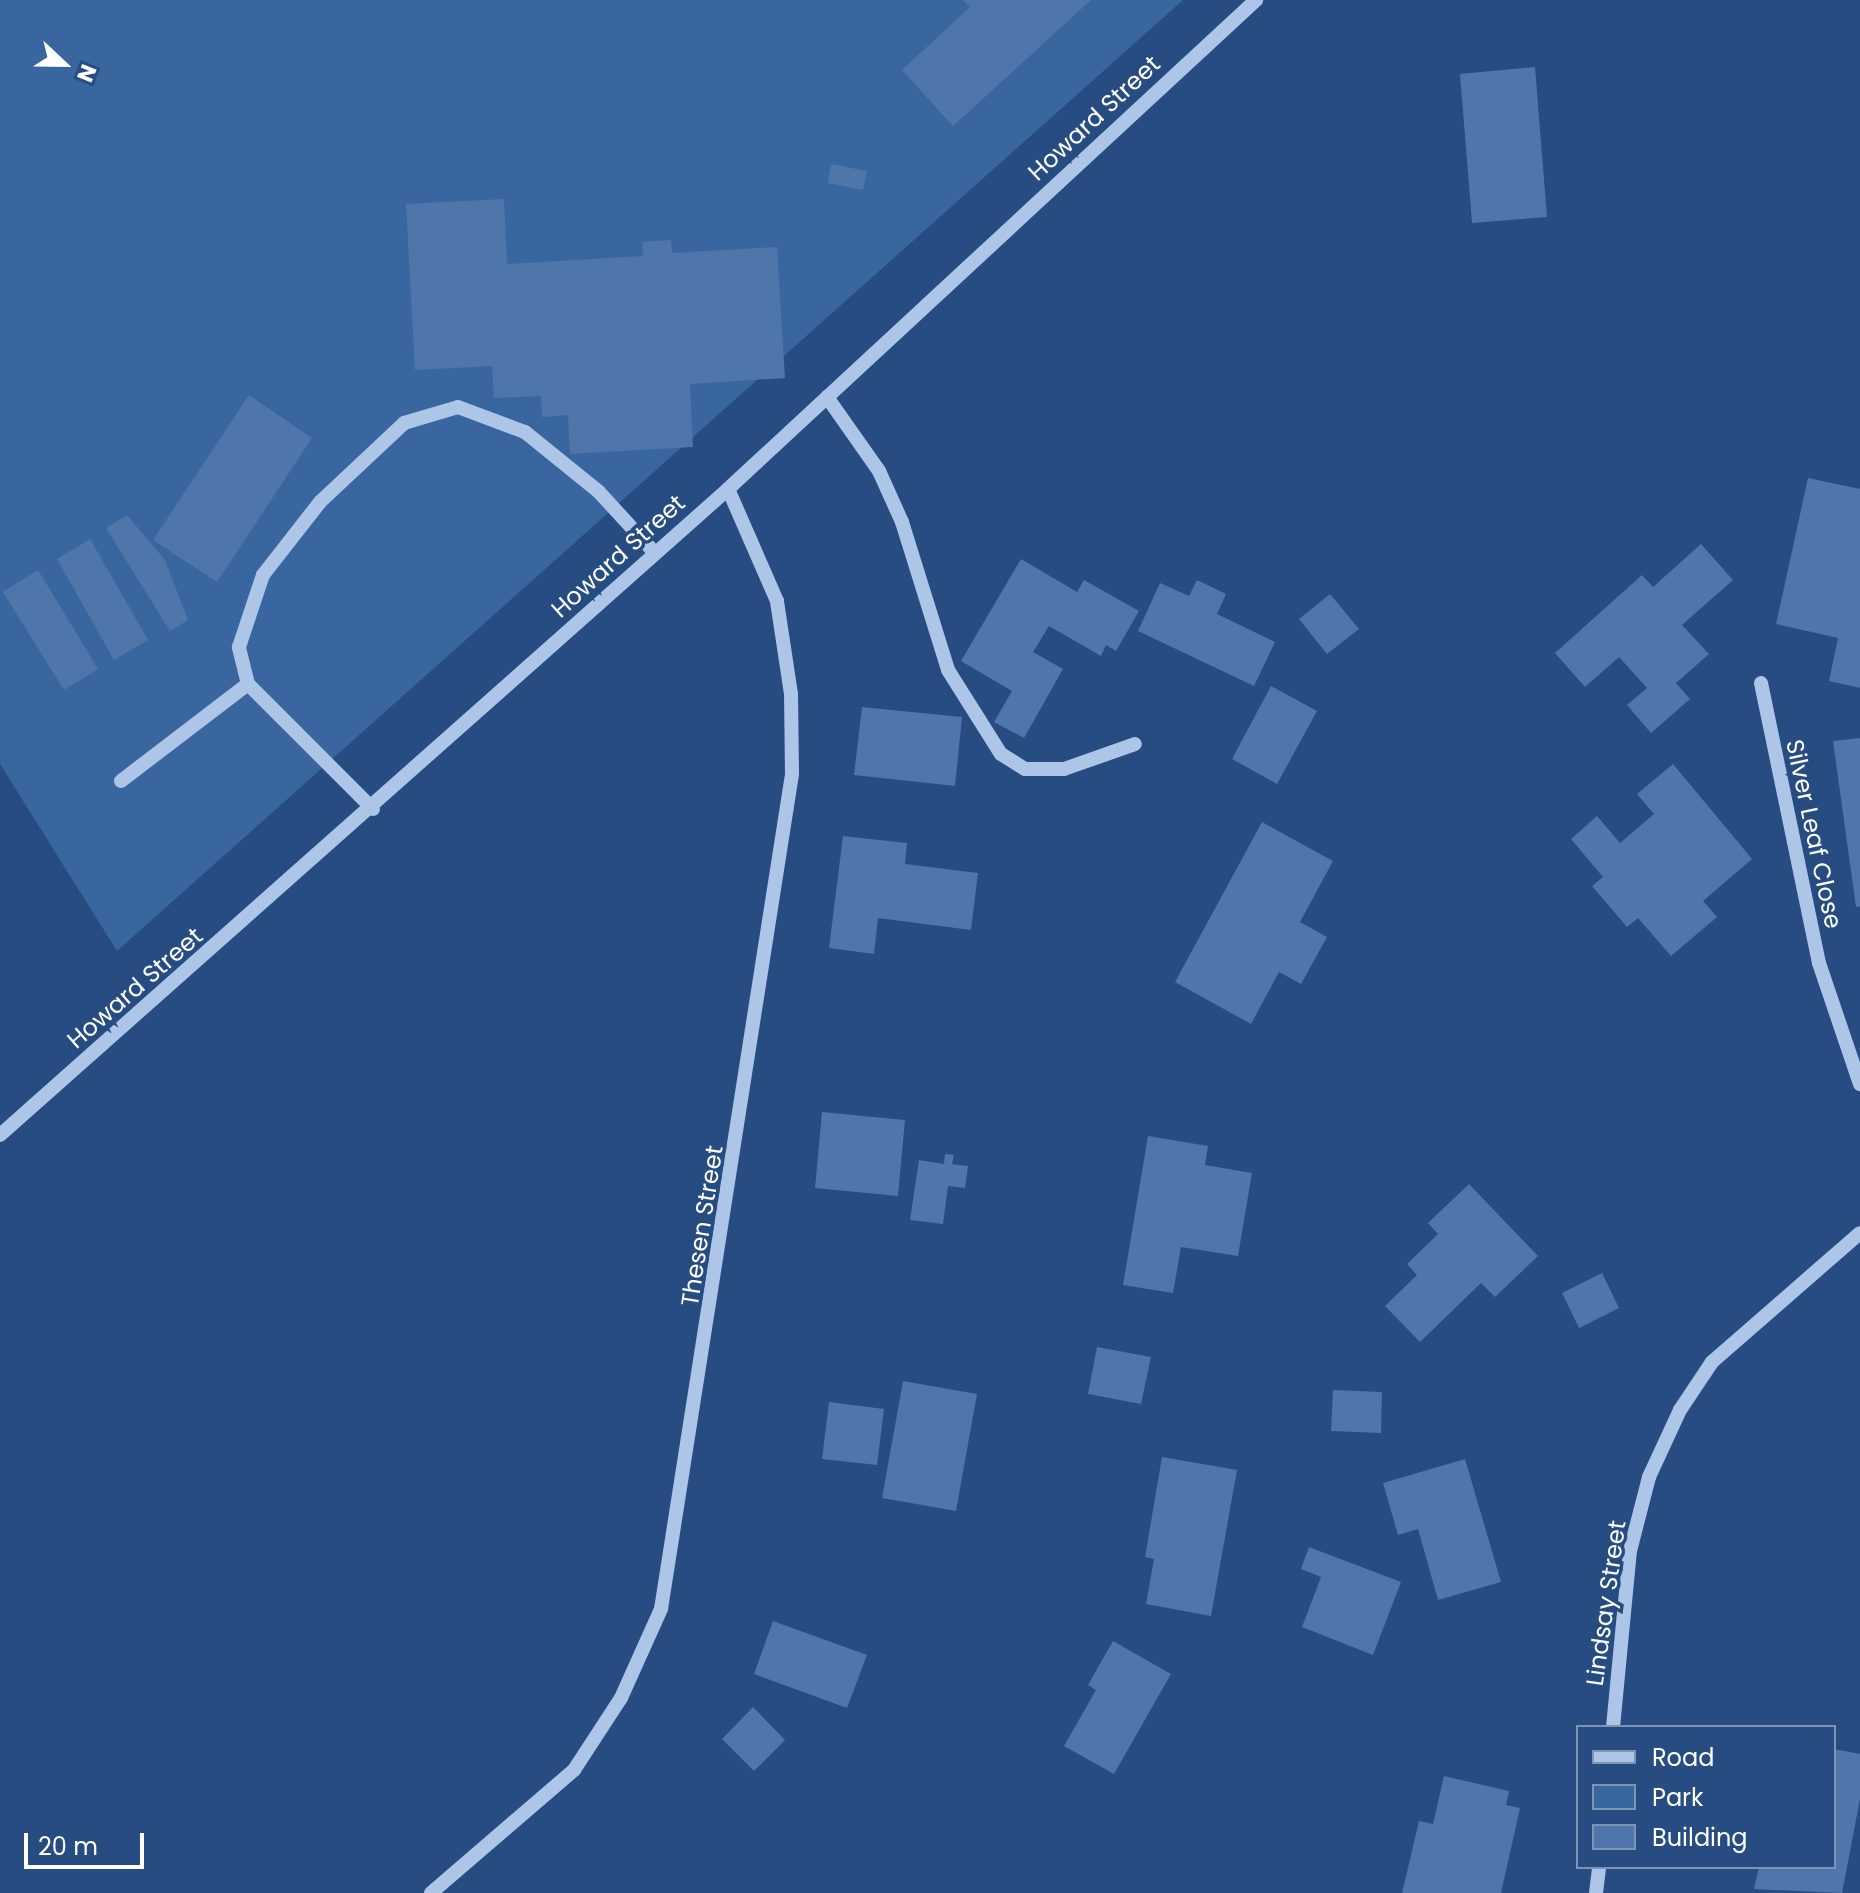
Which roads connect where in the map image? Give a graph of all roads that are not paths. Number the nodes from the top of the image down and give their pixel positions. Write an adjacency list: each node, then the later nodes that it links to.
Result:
1 (1256, 0): 2 (street, Howard Street)
2 (827, 397): 3 (street, Howard Street); 7 (street)
3 (728, 489): 4 (street, Howard Street); 15 (street, Thesen Street)
4 (654, 552): 6 (street); 9 (street, Howard Street)
5 (1761, 683): 10 (street, Silver Leaf Close)
6 (248, 684): 8 (street); 9 (street)
7 (1135, 744)
8 (121, 781)
9 (373, 809): 11 (street, Howard Street)
10 (1860, 1084)
11 (0, 1135)
12 (1860, 1233): 13 (street, Lindsay Street)
13 (1613, 1725)
14 (1599, 1869): 16 (street)
15 (431, 1893)
16 (1596, 1893)

